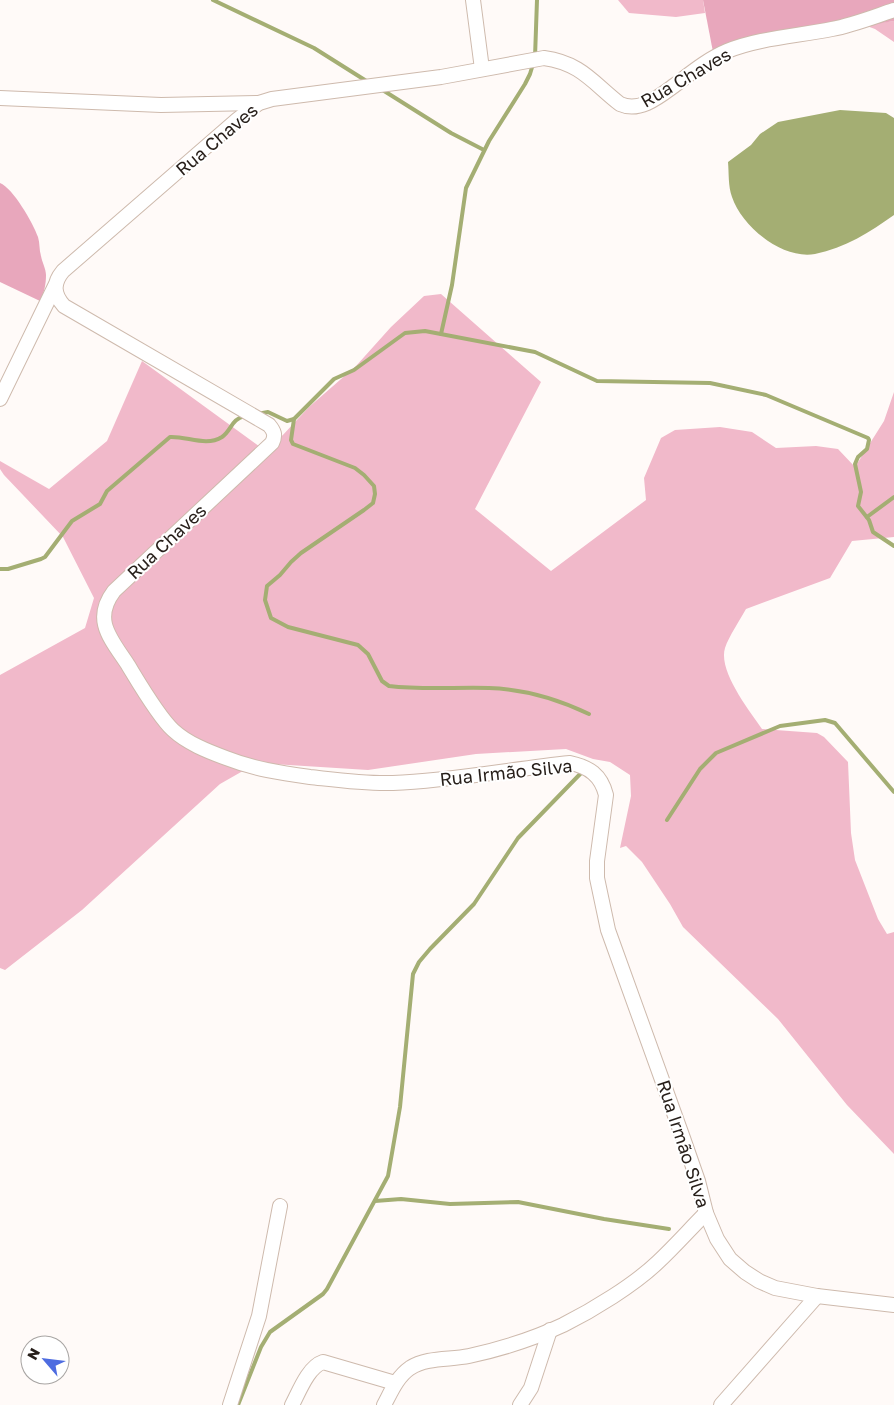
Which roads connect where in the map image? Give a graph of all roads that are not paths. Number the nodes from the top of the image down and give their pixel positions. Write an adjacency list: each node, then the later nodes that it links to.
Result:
1 (473, 0): 3 (street)
2 (894, 10): 3 (street, Rua Chaves)
3 (482, 69): 5 (street, Rua Chaves)
4 (0, 98): 5 (street)
5 (259, 103): 6 (street, Rua Chaves)
6 (54, 286): 7 (street); 8 (street, Rua Chaves)
7 (0, 399)
8 (107, 603): 10 (street, Rua Irmão Silva)
9 (280, 1206): 15 (street)
10 (706, 1213): 11 (street, Rua Irmão Silva); 13 (street)
11 (817, 1296): 12 (street, Rua Irmão Silva); 19 (street)
12 (894, 1305)
13 (550, 1330): 14 (street); 18 (street)
14 (395, 1383): 16 (street); 17 (street)
15 (230, 1405)
16 (292, 1405)
17 (384, 1405)
18 (520, 1405)
19 (721, 1405)

